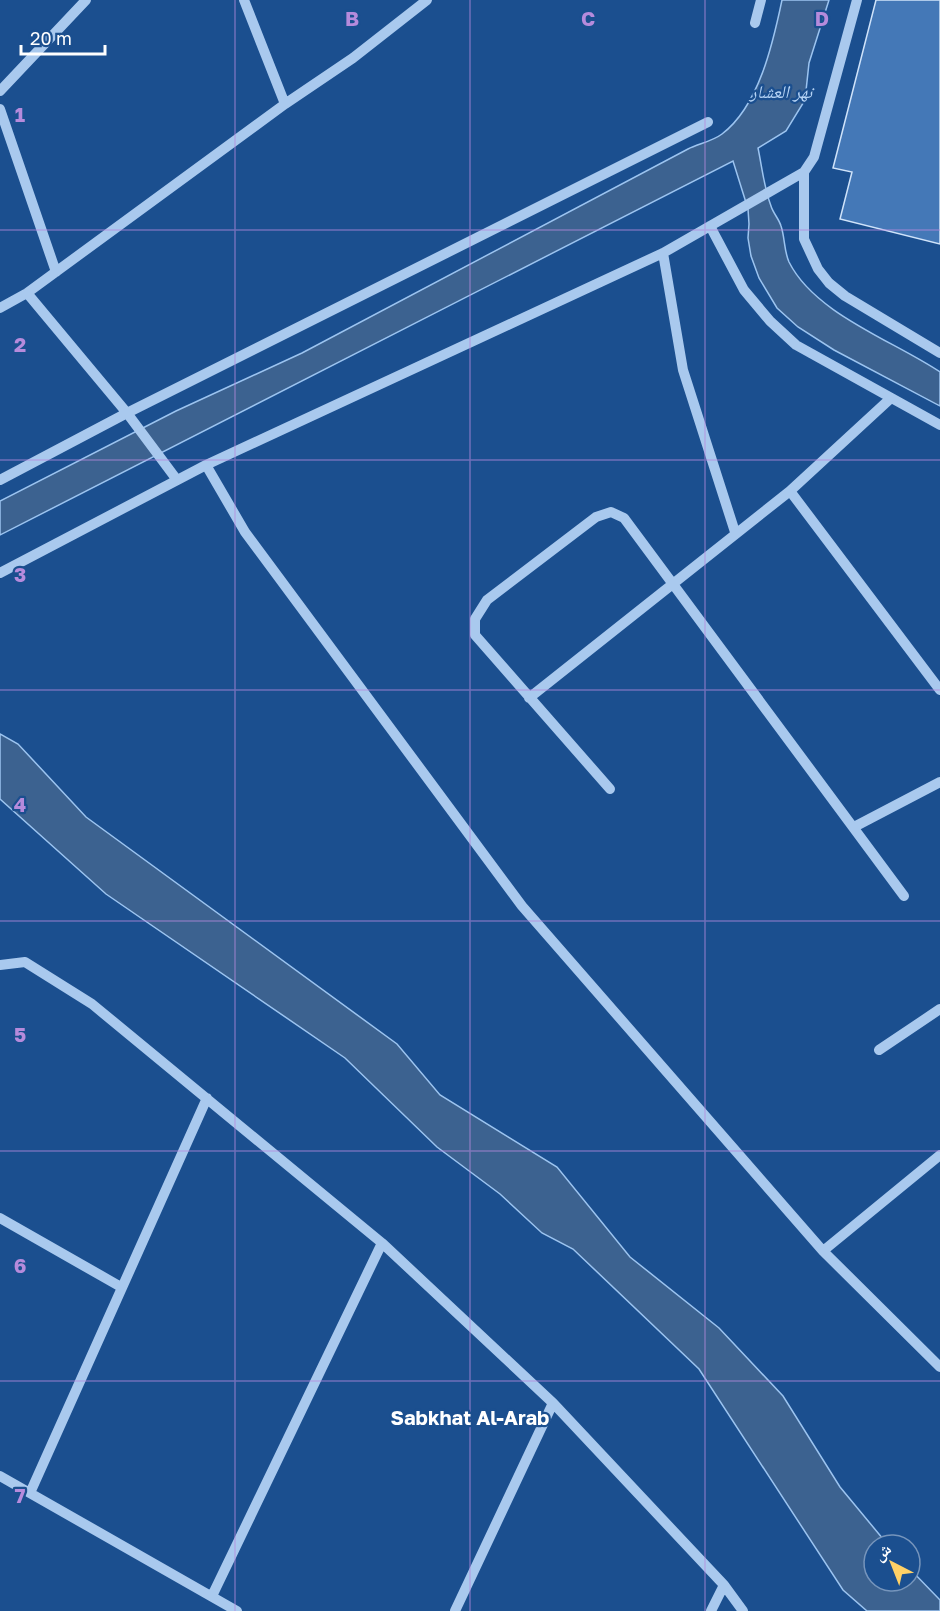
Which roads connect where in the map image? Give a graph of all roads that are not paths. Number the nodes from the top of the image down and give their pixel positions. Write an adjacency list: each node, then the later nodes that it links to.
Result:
1 (86, 0): 7 (street)
2 (244, 0): 8 (street)
3 (427, 0): 8 (street)
4 (761, 0): 6 (street)
5 (857, 0): 11 (street)
6 (755, 23)
7 (0, 92)
8 (285, 104): 14 (street)
9 (0, 110): 14 (street)
10 (708, 122): 19 (street)
11 (804, 172): 12 (street); 17 (street)
12 (710, 226): 13 (street); 18 (street)
13 (663, 253): 21 (street); 25 (street)
14 (56, 272): 15 (street)
15 (27, 293): 16 (street); 19 (street)
16 (0, 308)
17 (940, 353)
18 (891, 398): 20 (street); 24 (street)
19 (130, 416): 22 (street); 23 (street)
20 (940, 425)
21 (206, 465): 23 (street); 41 (street)
22 (0, 480)
23 (177, 480): 26 (street)
24 (790, 491): 25 (street); 28 (street)
25 (735, 532): 27 (street)
26 (0, 573)
27 (673, 582): 29 (street); 29 (street); 32 (street)
28 (940, 690)
29 (530, 698): 31 (street)
30 (940, 782): 32 (street)
31 (610, 789)
32 (854, 827): 33 (street)
33 (904, 896)
34 (0, 965): 37 (street)
35 (940, 1009): 36 (street)
36 (879, 1050)
37 (207, 1098): 40 (street); 42 (street)
38 (940, 1155): 41 (street)
39 (0, 1218): 42 (street)
40 (382, 1243): 44 (street); 48 (street)
41 (823, 1251): 43 (street)
42 (122, 1287): 46 (street)
43 (938, 1361)
44 (553, 1403): 47 (street); 50 (street)
45 (0, 1476): 46 (street)
46 (30, 1493): 48 (street)
47 (724, 1585): 51 (street); 52 (street)
48 (212, 1596): 49 (street)
49 (237, 1611)
50 (454, 1611)
51 (711, 1611)
52 (743, 1611)

